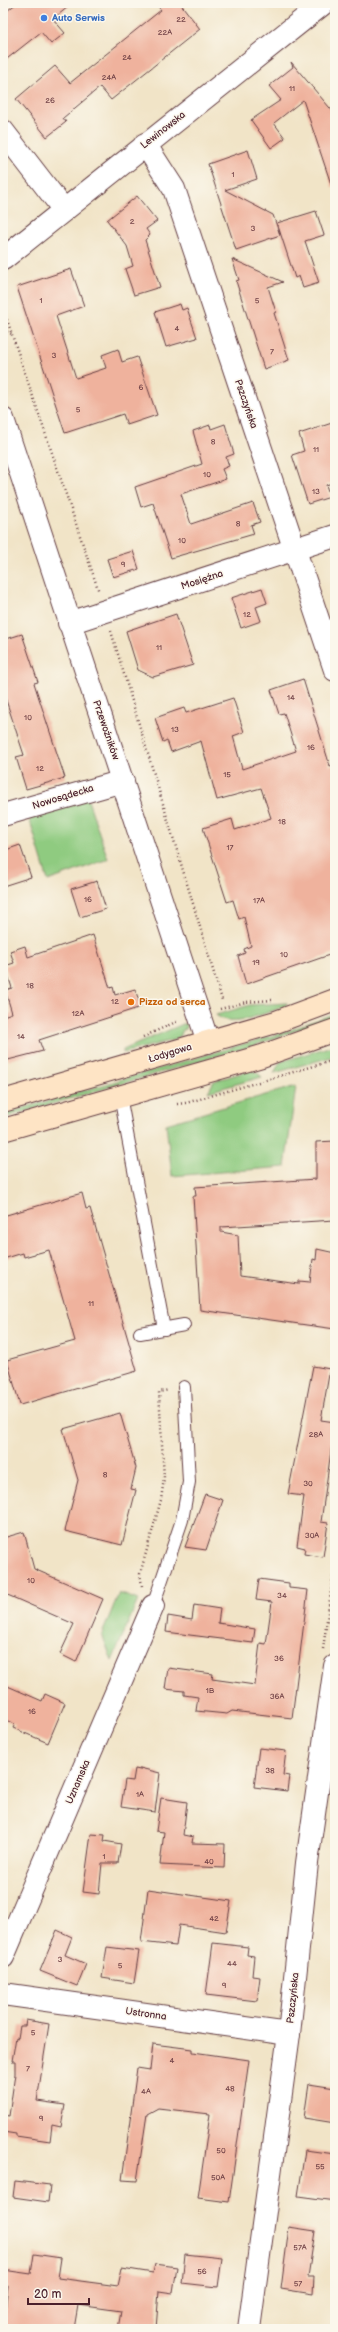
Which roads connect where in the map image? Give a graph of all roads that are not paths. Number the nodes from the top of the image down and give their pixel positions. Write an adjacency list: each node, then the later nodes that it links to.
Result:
1 (324, 3): 3 (street, Lewinowska)
2 (3, 131): 4 (street)
3 (145, 144): 4 (street, Lewinowska); 8 (street, Pszczyńska)
4 (64, 210): 5 (street, Lewinowska)
5 (3, 259)
6 (3, 419): 9 (street, Przewoźników)
7 (335, 536): 8 (street, Mosiężna)
8 (295, 549): 9 (street, Mosiężna); 10 (street, Pszczyńska)
9 (69, 623): 11 (street, Przewoźników)
10 (335, 670)
11 (123, 781): 12 (street, Nowosądecka); 15 (street, Przewoźników)
12 (3, 815)
13 (335, 1000): 15 (main road, Łodygowa)
14 (335, 1030): 16 (main road)
15 (208, 1042): 17 (main road, Łodygowa)
16 (120, 1096): 18 (main road); 20 (lane)
17 (3, 1101)
18 (3, 1130)
19 (184, 1325): 20 (lane)
20 (164, 1329): 21 (lane)
21 (140, 1333)
22 (184, 1387): 23 (lane)
23 (147, 1598): 25 (street, Uznamska)
24 (335, 1669): 27 (street, Pszczyńska)
25 (3, 1957)
26 (3, 1994): 27 (street, Ustronna)
27 (289, 2034): 28 (street, Pszczyńska)
28 (249, 2329)

